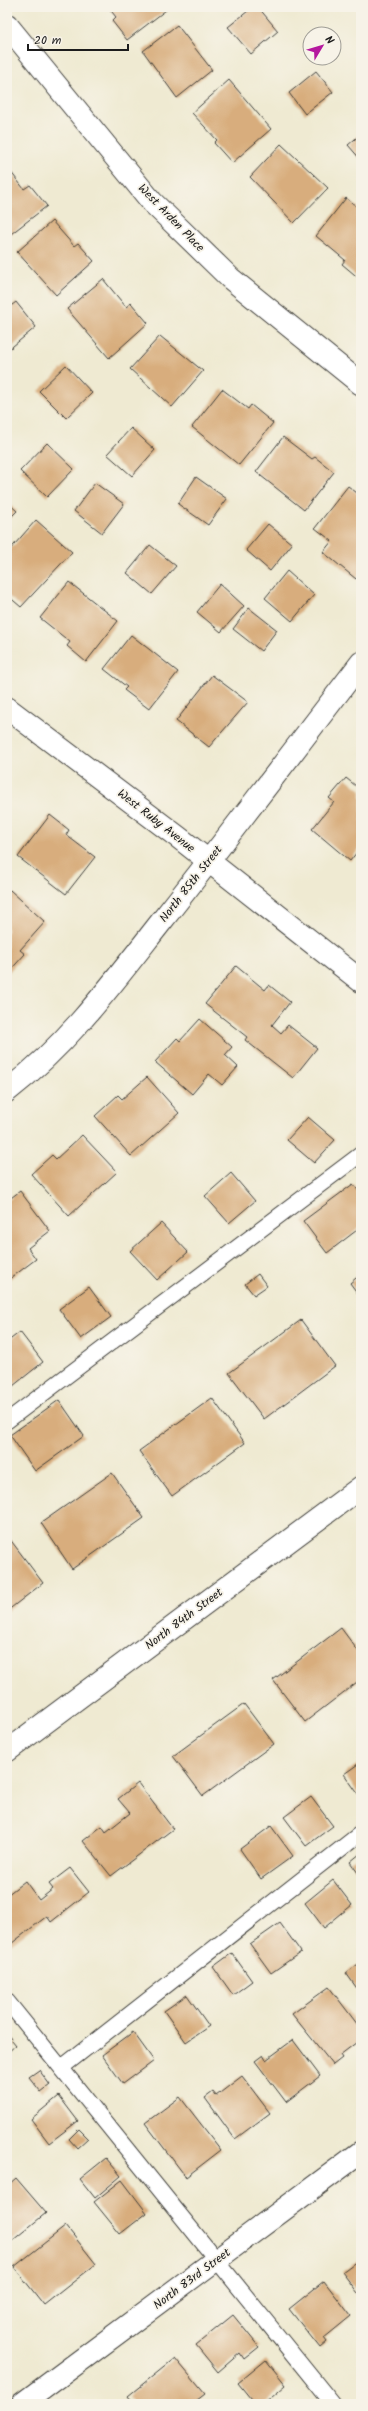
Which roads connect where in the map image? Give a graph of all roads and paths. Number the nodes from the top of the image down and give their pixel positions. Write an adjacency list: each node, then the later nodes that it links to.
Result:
1 (7, 25): 2 (street, West Arden Place)
2 (361, 384)
3 (361, 663): 5 (street, North 85th Street)
4 (7, 708): 5 (street, West Ruby Avenue)
5 (209, 862): 6 (street, West Ruby Avenue); 7 (street, North 85th Street)
6 (361, 981)
7 (7, 1092)
8 (361, 1154): 9 (lane)
9 (7, 1422)
10 (361, 1487): 11 (street, North 84th Street)
11 (7, 1751)
12 (361, 1833): 14 (lane)
13 (7, 2001): 14 (lane)
14 (61, 2068): 16 (lane)
15 (361, 2152): 16 (street, North 83rd Street)
16 (216, 2261): 17 (street, North 83rd Street); 18 (lane)
17 (22, 2404)
18 (333, 2404)

